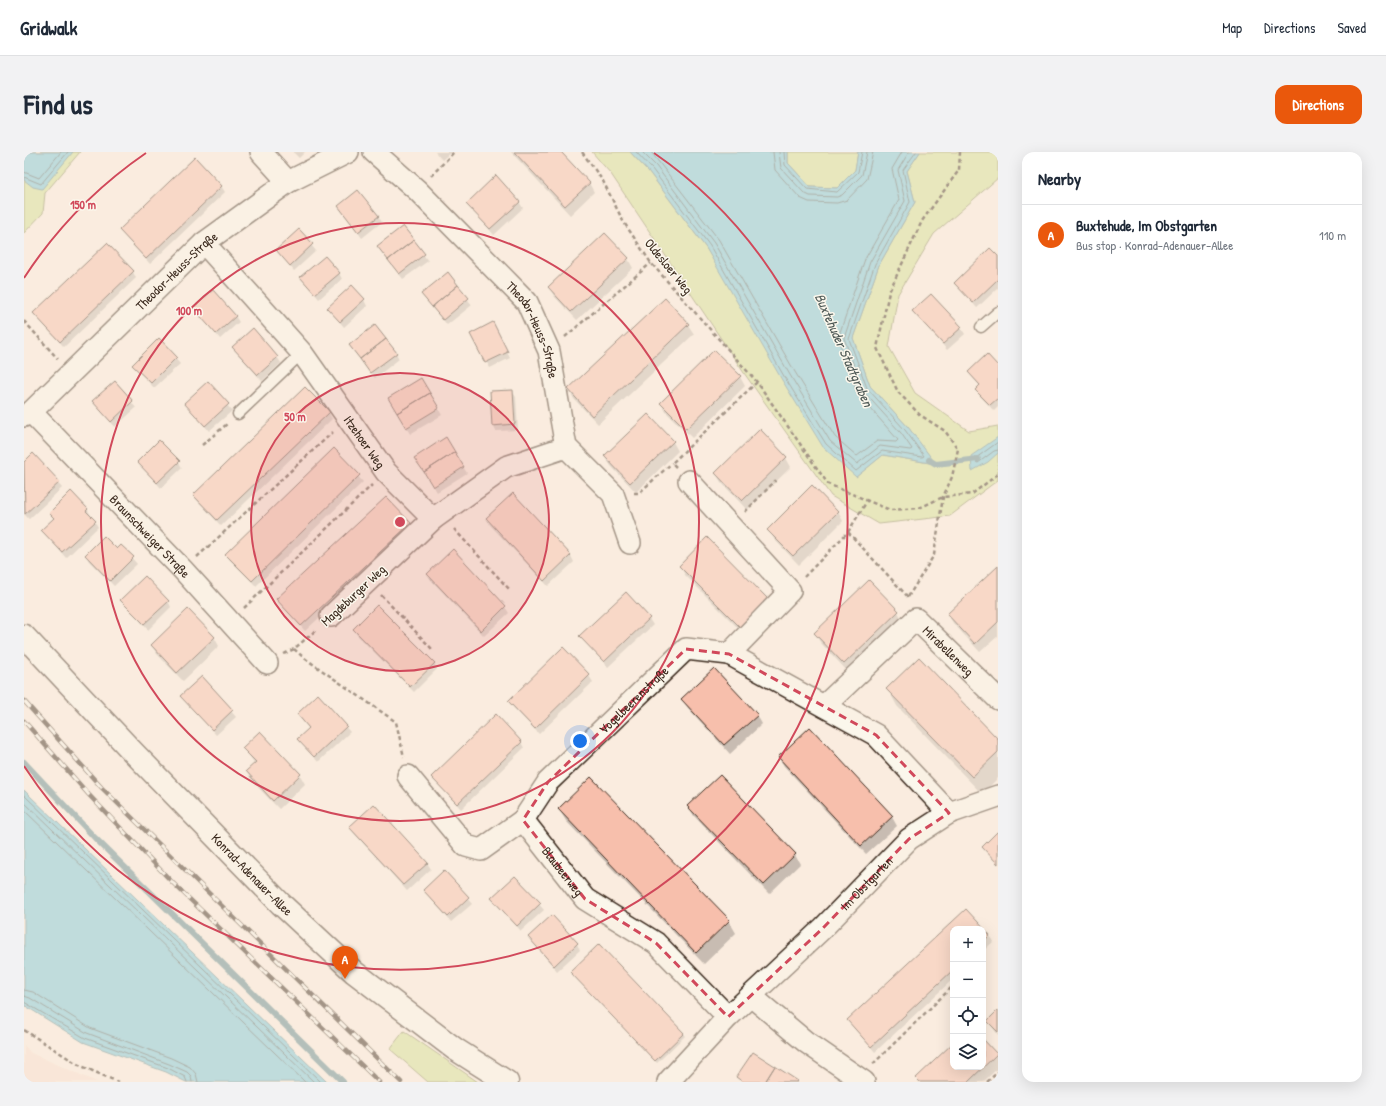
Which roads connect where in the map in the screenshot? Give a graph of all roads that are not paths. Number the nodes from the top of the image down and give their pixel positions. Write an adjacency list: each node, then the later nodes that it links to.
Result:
1 (261, 152): 4 (street)
2 (348, 152): 4 (street, Theodor-Heuss-Straße)
3 (374, 152): 11 (street, Theodor-Heuss-Straße)
4 (288, 182): 5 (street, Theodor-Heuss-Straße)
5 (204, 243): 8 (street, Itzehoer Weg); 9 (street, Theodor-Heuss-Straße)
6 (998, 312): 7 (lane)
7 (981, 327)
8 (302, 353): 10 (lane); 13 (street, Itzehoer Weg)
9 (27, 414): 18 (street, Braunschweiger Straße)
10 (238, 414)
11 (566, 447): 13 (street); 14 (street)
12 (689, 481): 17 (street)
13 (437, 517): 15 (street, Magdeburger Weg)
14 (630, 543)
15 (331, 616)
16 (24, 636): 28 (street, Konrad-Adenauer-Allee)
17 (729, 654): 20 (street, Vogelbeerenstraße); 24 (street, Vogelbeerenstraße)
18 (267, 663)
19 (998, 699): 20 (street, Mirabellenweg)
20 (824, 706): 23 (street, Vogelbeerenstraße)
21 (408, 776): 24 (street)
22 (998, 796): 23 (street, Im Obstgarten)
23 (949, 813): 25 (street, Im Obstgarten)
24 (522, 820): 26 (street, Blaubeerweg)
25 (751, 996): 26 (street, Im Obstgarten); 27 (street)
26 (728, 1017): 29 (street, Im Obstgarten)
27 (861, 1080)
28 (507, 1082)
29 (668, 1082)

